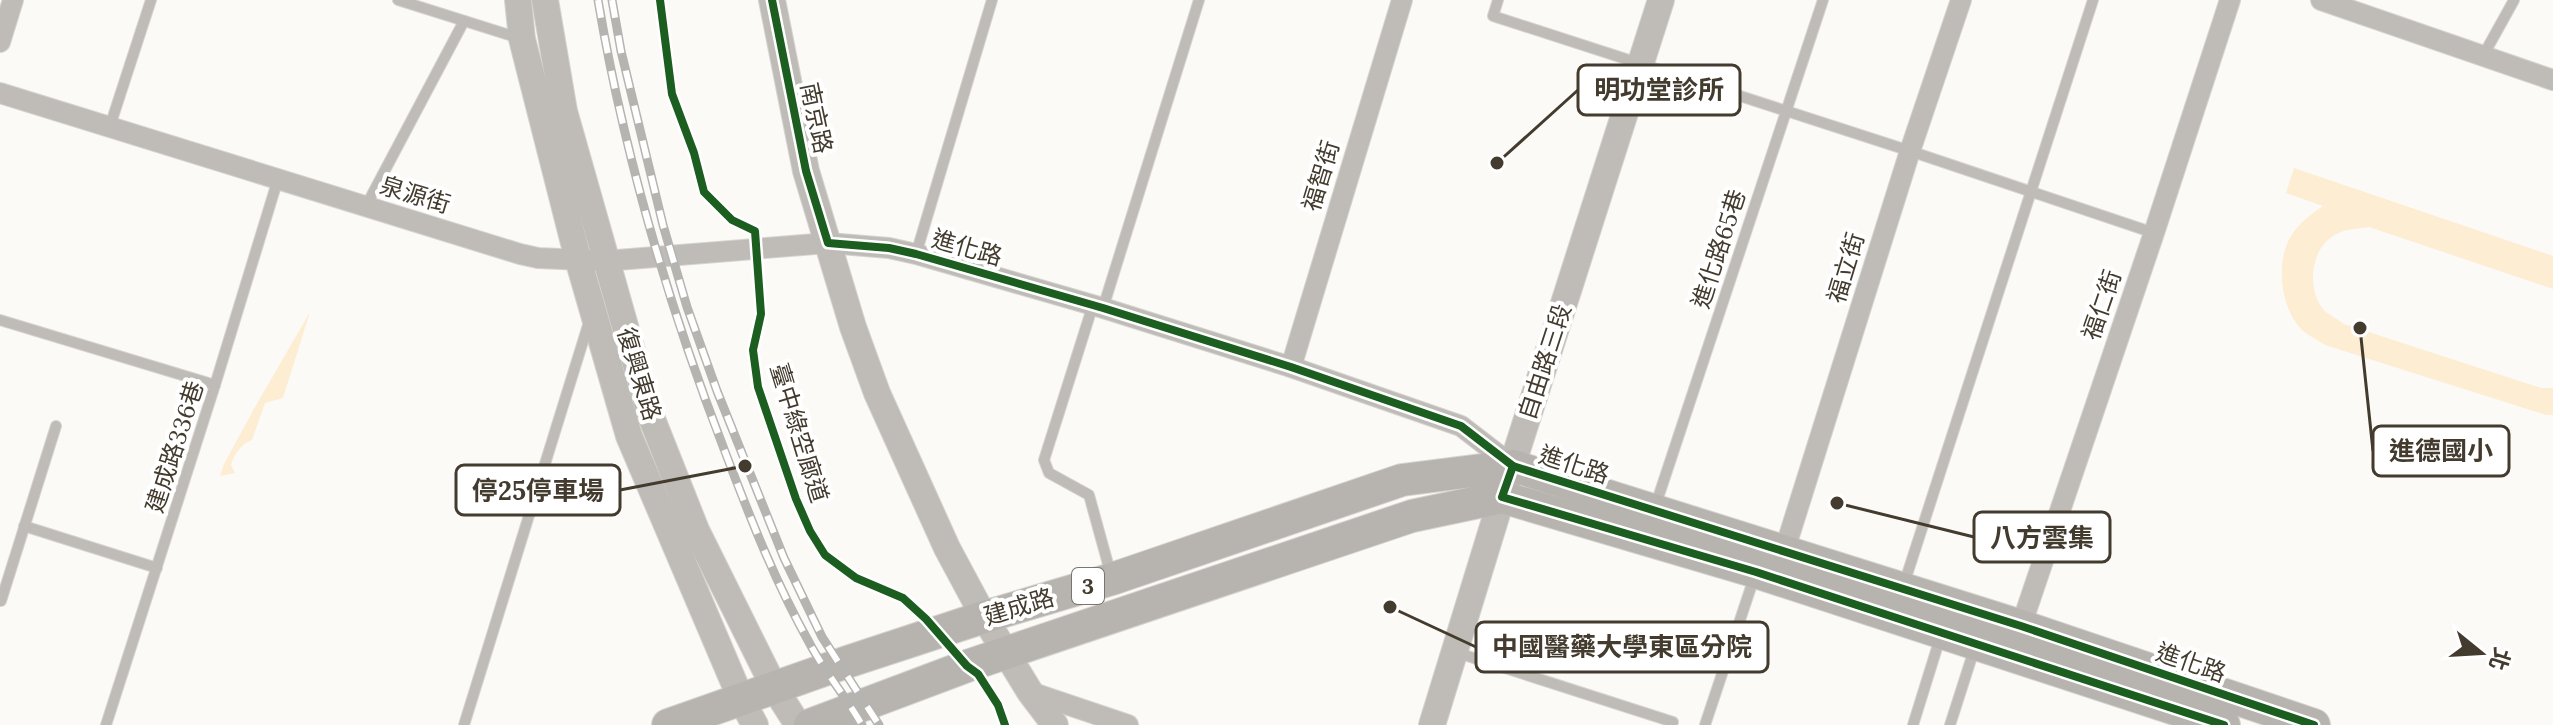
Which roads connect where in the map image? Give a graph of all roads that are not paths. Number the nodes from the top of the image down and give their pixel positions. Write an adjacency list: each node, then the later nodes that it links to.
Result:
1 (13, 0): 20 (street)
2 (151, 0): 27 (lane)
3 (398, 0): 18 (lane)
4 (518, 0): 19 (street, 復興東路)
5 (545, 0): 21 (street, 復興東路)
6 (772, 0): 33 (street, 南京路)
7 (992, 0): 34 (lane)
8 (1199, 0): 37 (lane)
9 (1402, 0): 40 (street, 福智街)
10 (1498, 0): 23 (lane)
11 (1661, 0): 23 (street, 自由路三段)
12 (1823, 0): 26 (lane, 進化路65巷)
13 (1961, 0): 28 (street, 福立街)
14 (2093, 0): 30 (lane)
15 (2230, 0): 32 (street, 福仁街)
16 (2321, 0): 22 (street)
17 (2514, 0): 22 (lane)
18 (464, 21): 19 (lane); 31 (lane)
19 (522, 39): 21 (lane); 35 (street, 復興東路)
20 (0, 42)
21 (553, 42): 36 (street, 復興東路)
22 (2483, 56): 24 (street)
23 (1640, 64): 26 (lane); 43 (street, 自由路三段)
24 (2553, 80)
25 (0, 93): 27 (street, 泉源街)
26 (1787, 111): 28 (lane); 45 (lane, 進化路65巷)
27 (110, 126): 29 (street, 泉源街)
28 (1910, 151): 30 (lane); 47 (street, 福立街)
29 (278, 179): 31 (street, 泉源街); 41 (lane, 建成路336巷)
30 (2031, 191): 32 (lane); 51 (lane)
31 (366, 206): 35 (street, 泉源街)
32 (2154, 233): 54 (street, 福仁街)
33 (828, 243): 34 (street, 進化路); 36 (street, 泉源街); 53 (street, 南京路)
34 (916, 254): 37 (street, 進化路)
35 (578, 259): 36 (street, 泉源街); 38 (street, 復興東路)
36 (605, 261): 38 (lane); 59 (street, 復興東路)
37 (1098, 306): 40 (street, 進化路); 50 (lane)
38 (593, 311): 60 (street, 復興東路); 64 (lane)
39 (0, 320): 41 (lane)
40 (1291, 367): 43 (street, 進化路)
41 (215, 385): 48 (lane, 建成路336巷)
42 (56, 426): 46 (lane)
43 (1513, 466): 44 (street, 自由路三段); 45 (main road, 進化路 / 3); 50 (main road, 建成路 / 3)
44 (1502, 497): 49 (main road, 進化路 / 3); 57 (street, 自由路三段); 58 (main road, 建成路 / 3)
45 (1653, 511): 47 (main road, 進化路 / 3)
46 (24, 526): 48 (lane); 52 (lane)
47 (1784, 552): 51 (main road, 進化路 / 3)
48 (157, 568): 63 (lane, 建成路336巷)
49 (1756, 572): 55 (main road, 進化路 / 3); 71 (lane)
50 (1112, 579): 53 (main road, 建成路 / 3)
51 (1903, 589): 54 (main road, 進化路 / 3)
52 (1, 601)
53 (984, 617): 58 (street, 南京路); 59 (main road, 建成路 / 3)
54 (2021, 626): 61 (main road, 進化路 / 3)
55 (1942, 631): 56 (main road, 進化路 / 3); 72 (lane)
56 (1976, 643): 61 (main road, 進化路 / 3); 73 (lane)
57 (1455, 652): 62 (lane); 70 (street, 自由路三段)
58 (1019, 674): 67 (main road, 建成路 / 3); 68 (street, 南京路); 69 (street)
59 (774, 687): 60 (main road, 建成路 / 3); 66 (street, 復興東路)
60 (748, 712): 65 (main road, 建成路 / 3)
61 (2234, 717): 74 (main road, 進化路 / 3)
62 (1673, 722)
63 (106, 725)
64 (464, 725)
65 (668, 725)
66 (798, 725)
67 (810, 725)
68 (1055, 725)
69 (1128, 725)
70 (1432, 725)
71 (1705, 725)
72 (1913, 725)
73 (1950, 725)
74 (2314, 725)

